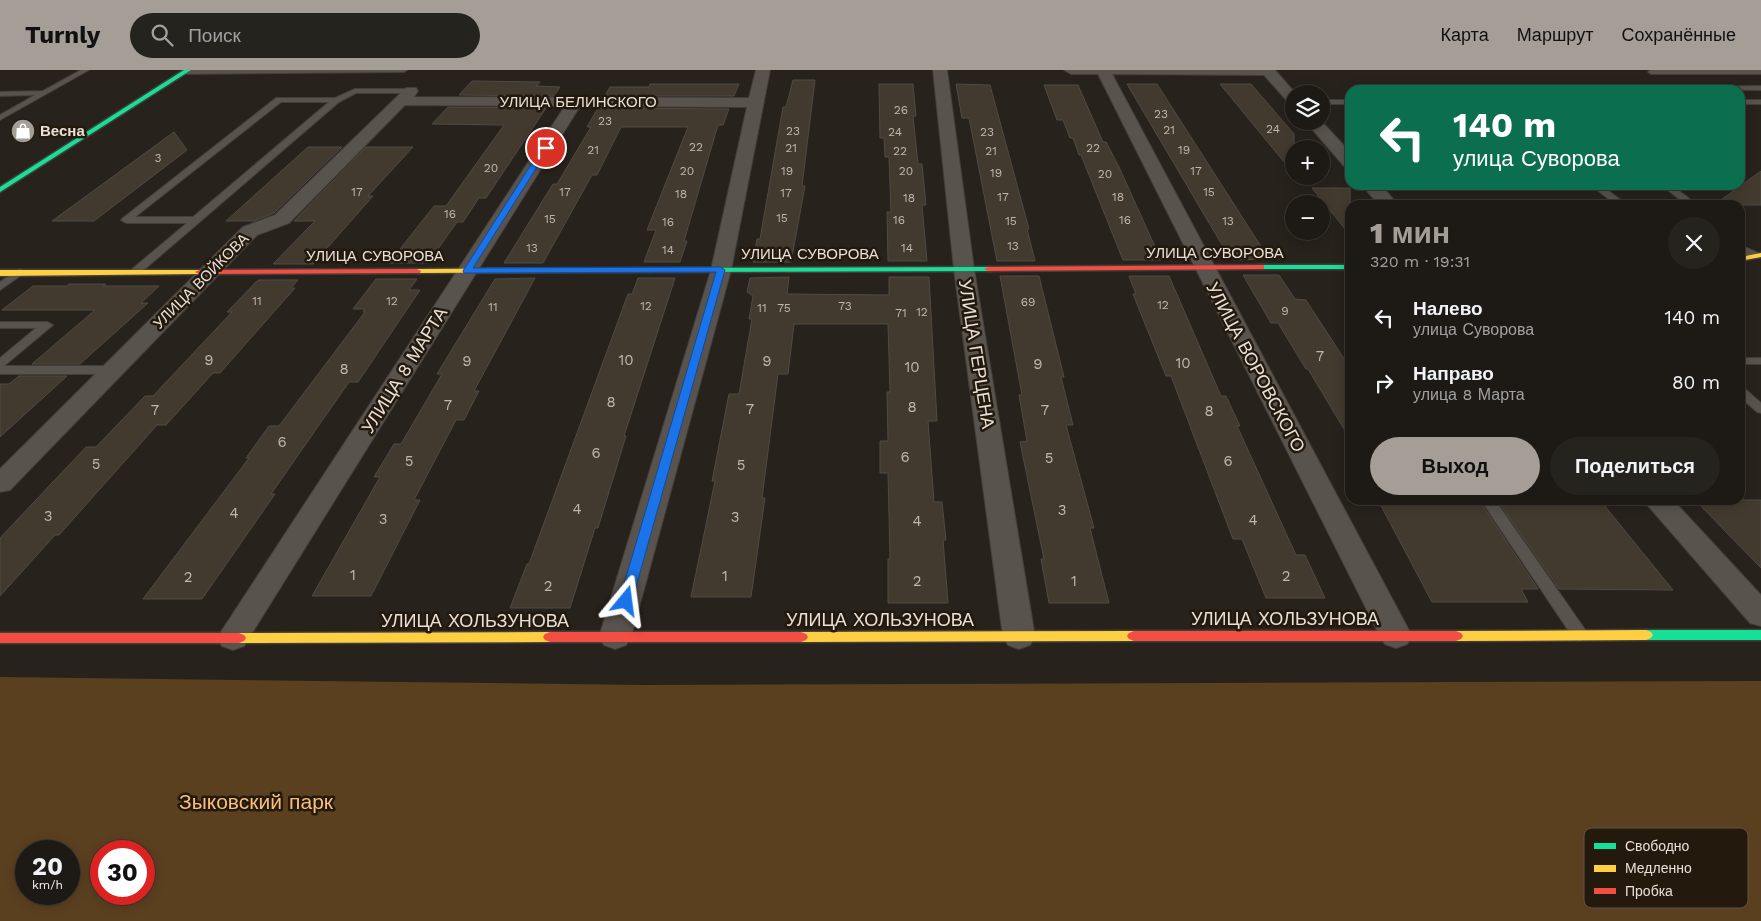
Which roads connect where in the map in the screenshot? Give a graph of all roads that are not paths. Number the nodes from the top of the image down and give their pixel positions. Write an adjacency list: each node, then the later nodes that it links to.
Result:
1 (86, 70): 14 (lane)
2 (404, 70): 8 (lane)
3 (763, 70): 23 (street)
4 (940, 70): 40 (street, УЛИЦА ГЕРЦЕНА)
5 (1071, 70): 6 (street)
6 (1103, 70): 7 (street); 39 (street, УЛИЦА ВОРОВСКОГО)
7 (1267, 70): 13 (street)
8 (186, 71): 27 (street)
9 (1651, 72): 10 (lane)
10 (1761, 72)
11 (1745, 88): 12 (lane)
12 (1761, 88)
13 (1285, 90)
14 (43, 93): 15 (lane); 24 (lane)
15 (0, 94)
16 (407, 96): 17 (lane); 18 (street, УЛИЦА БЕЛИНСКОГО); 46 (street, УЛИЦА ВОЙКОВА)
17 (336, 100): 34 (lane); 34 (lane)
18 (575, 102): 23 (street, УЛИЦА БЕЛИНСКОГО); 42 (street, УЛИЦА 8 МАРТА)
19 (1330, 102): 20 (lane)
20 (1345, 102)
21 (1745, 102): 22 (lane)
22 (1761, 102)
23 (755, 103): 41 (street)
24 (0, 118)
25 (1321, 130): 26 (street)
26 (1345, 156)
27 (0, 190)
28 (1376, 190): 31 (street)
29 (1602, 190): 32 (lane)
30 (1672, 190): 33 (lane)
31 (1384, 200)
32 (1615, 200)
33 (1686, 200)
34 (197, 220): 45 (lane)
35 (1745, 250): 36 (lane)
36 (1759, 256): 37 (street)
37 (1745, 258)
38 (1345, 267): 39 (street, УЛИЦА СУВОРОВА)
39 (1204, 268): 40 (street, УЛИЦА СУВОРОВА); 63 (street, УЛИЦА ВОРОВСКОГО)
40 (964, 269): 41 (street, УЛИЦА СУВОРОВА); 62 (street, УЛИЦА ГЕРЦЕНА)
41 (721, 270): 42 (street, УЛИЦА СУВОРОВА); 64 (street)
42 (467, 271): 46 (street, УЛИЦА СУВОРОВА); 66 (street, УЛИЦА 8 МАРТА)
43 (0, 272): 44 (street, УЛИЦА СУВОРОВА)
44 (19, 272): 45 (street, УЛИЦА СУВОРОВА); 47 (lane)
45 (135, 272): 46 (street, УЛИЦА СУВОРОВА)
46 (210, 272): 53 (street, УЛИЦА ВОЙКОВА)
47 (0, 287)
48 (0, 325): 51 (lane)
49 (1745, 361): 50 (lane)
50 (1761, 361)
51 (0, 364)
52 (0, 370): 53 (lane)
53 (113, 370): 56 (street, УЛИЦА ВОЙКОВА)
54 (1745, 395): 55 (lane)
55 (1761, 409)
56 (0, 484)
57 (1491, 505): 60 (lane)
58 (1662, 505): 59 (street)
59 (1761, 615)
60 (1580, 635): 61 (street, УЛИЦА ХОЛЬЗУНОВА); 63 (street, УЛИЦА ХОЛЬЗУНОВА)
61 (1761, 635)
62 (1019, 636): 63 (street, УЛИЦА ХОЛЬЗУНОВА); 64 (street, УЛИЦА ХОЛЬЗУНОВА)
63 (1396, 636)
64 (615, 637): 66 (street, УЛИЦА ХОЛЬЗУНОВА)
65 (0, 638): 66 (street, УЛИЦА ХОЛЬЗУНОВА)
66 (233, 638)

